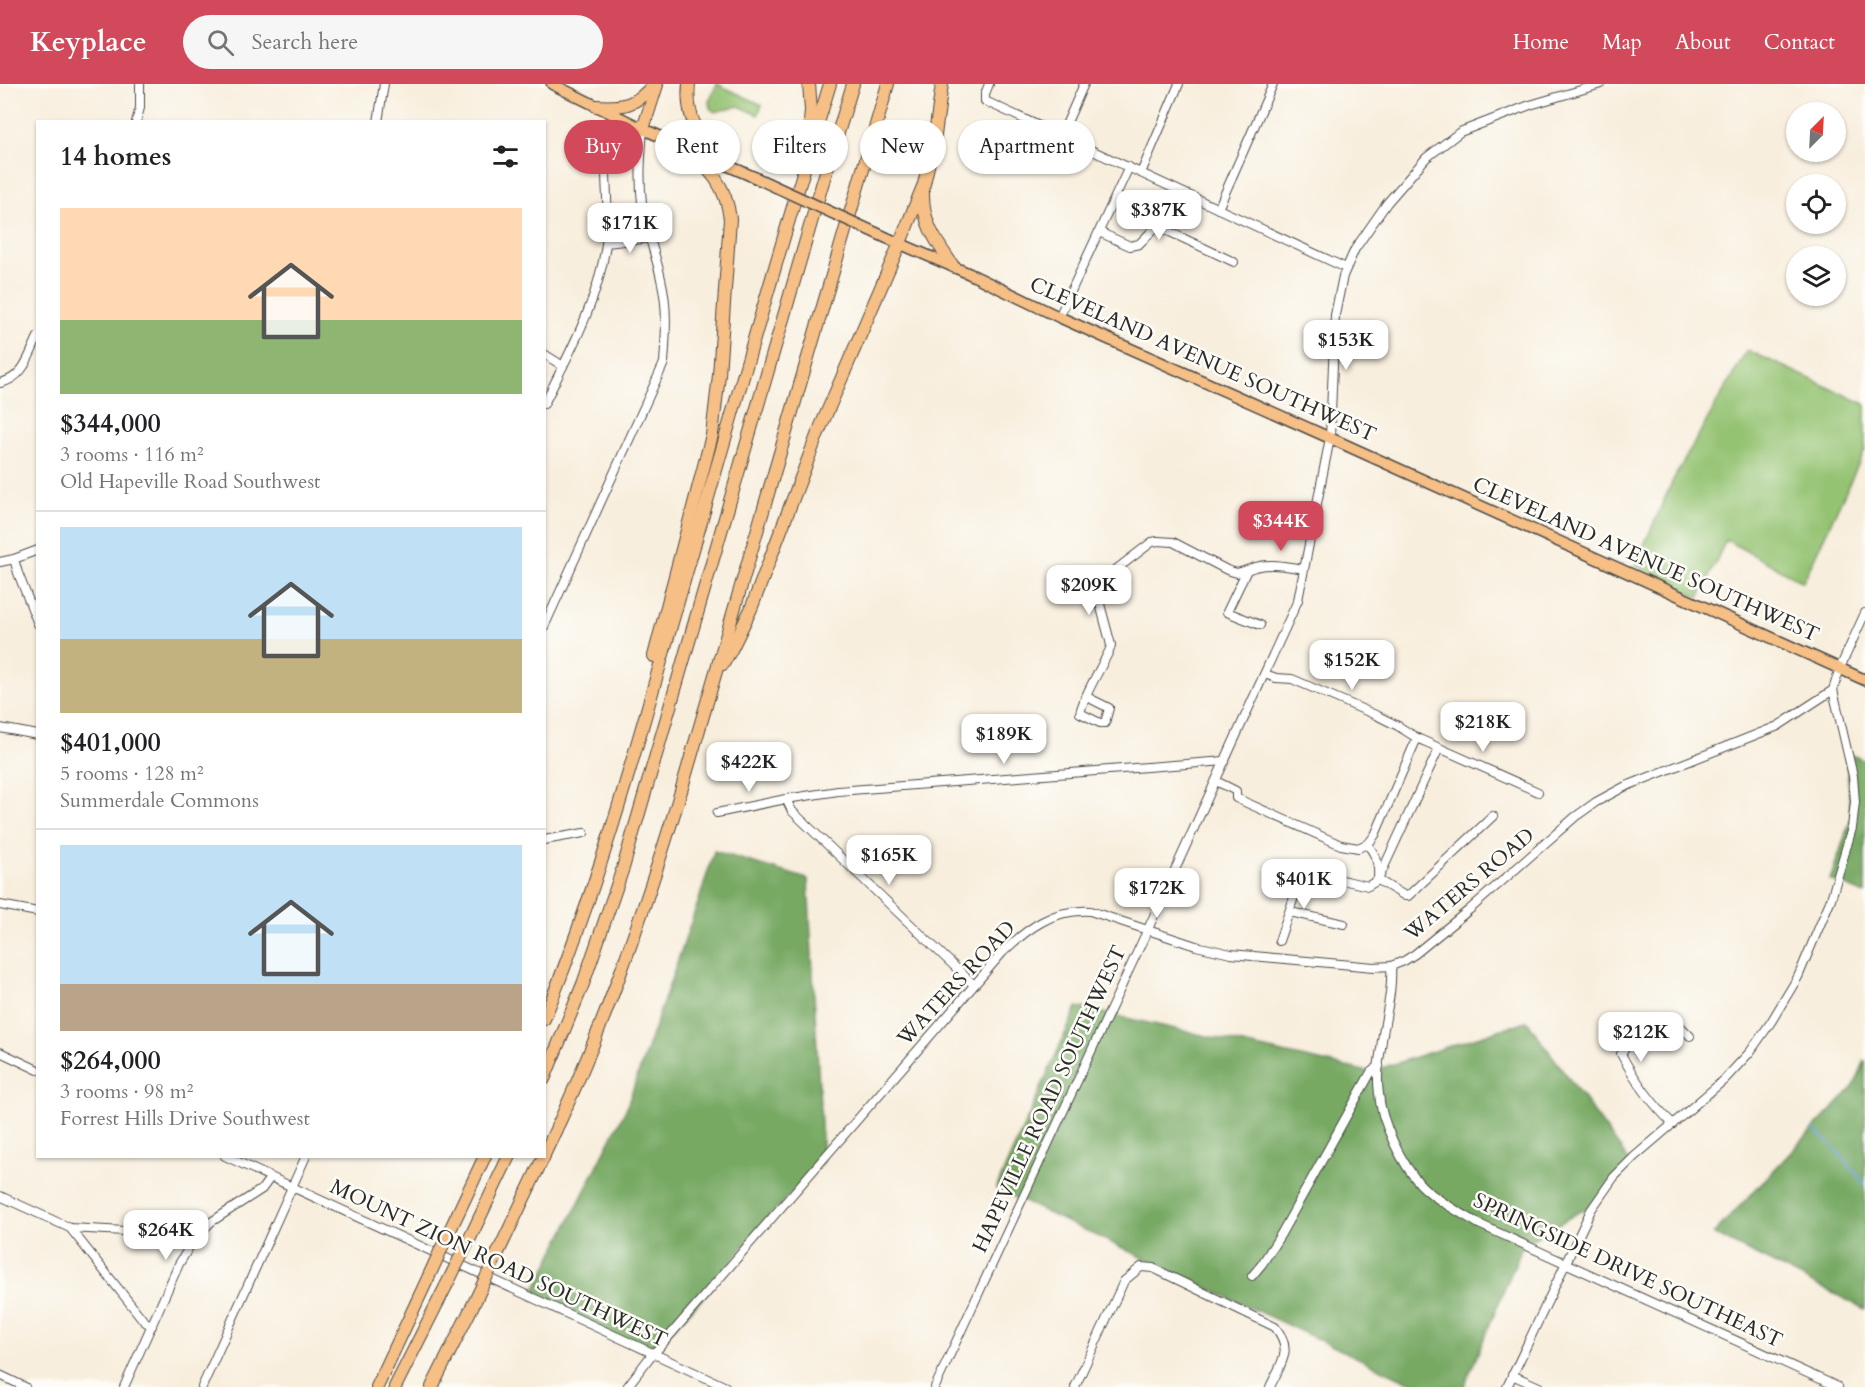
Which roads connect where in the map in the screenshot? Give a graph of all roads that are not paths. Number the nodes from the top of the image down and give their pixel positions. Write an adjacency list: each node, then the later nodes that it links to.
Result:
1 (140, 84): 17 (street)
2 (384, 84): 18 (street)
3 (656, 84): 16 (highway); 25 (highway)
4 (689, 84): 20 (highway)
5 (809, 84): 21 (highway)
6 (830, 84): 22 (highway)
7 (853, 84): 94 (highway)
8 (888, 84): 62 (highway)
9 (942, 84): 35 (highway)
10 (989, 84): 23 (street)
11 (1084, 84): 24 (street)
12 (1179, 84): 30 (street)
13 (1274, 84): 36 (street)
14 (1601, 84): 43 (street, HAPEVILLE ROAD SOUTHWEST)
15 (558, 85): 16 (main road, CLEVELAND AVENUE SOUTHWEST)
16 (596, 106): 19 (main road, CLEVELAND AVENUE SOUTHWEST)
17 (137, 120)
18 (378, 120)
19 (625, 120)
20 (692, 120)
21 (810, 120)
22 (819, 120)
23 (1026, 120)
24 (1068, 120)
25 (643, 129): 26 (main road, CLEVELAND AVENUE SOUTHWEST)
26 (655, 134)
27 (1095, 152): 28 (street)
28 (1129, 167): 30 (street); 37 (street)
29 (740, 171): 40 (main road, CLEVELAND AVENUE SOUTHWEST, bridge)
30 (1141, 173): 36 (street)
31 (606, 174): 39 (street)
32 (640, 174): 38 (street)
33 (714, 174): 68 (highway)
34 (802, 174): 68 (highway)
35 (924, 184): 40 (highway); 42 (highway)
36 (1218, 209): 43 (street)
37 (1099, 232): 41 (street); 44 (street)
38 (651, 238): 39 (street); 58 (street)
39 (606, 243): 47 (street)
40 (900, 243): 42 (main road, CLEVELAND AVENUE SOUTHWEST); 62 (highway)
41 (1234, 262)
42 (953, 266): 44 (main road, CLEVELAND AVENUE SOUTHWEST)
43 (1346, 268): 50 (street, HAPEVILLE ROAD SOUTHWEST)
44 (1059, 317): 50 (main road, CLEVELAND AVENUE SOUTHWEST)
45 (36, 341): 48 (street)
46 (546, 355): 47 (street)
47 (563, 366): 49 (street)
48 (0, 383)
49 (546, 400)
50 (1330, 438): 54 (street, HAPEVILLE ROAD SOUTHWEST); 60 (main road, CLEVELAND AVENUE SOUTHWEST)
51 (36, 551): 52 (street)
52 (14, 559): 53 (street); 57 (street)
53 (0, 562)
54 (1304, 569): 55 (street); 61 (street, HAPEVILLE ROAD SOUTHWEST)
55 (1247, 570): 59 (street); 65 (street)
56 (1865, 613): 60 (street)
57 (36, 619)
58 (546, 623)
59 (1260, 625)
60 (1840, 668): 63 (main road, CLEVELAND AVENUE SOUTHWEST); 64 (street)
61 (1265, 674): 69 (street); 71 (street, HAPEVILLE ROAD SOUTHWEST)
62 (714, 679): 96 (highway)
63 (1865, 680)
64 (1833, 690): 87 (street, WATERS ROAD); 95 (street)
65 (1087, 697)
66 (0, 728): 67 (street)
67 (36, 735)
68 (640, 735): 89 (highway)
69 (1417, 738): 70 (street); 79 (street)
70 (1439, 748): 73 (street); 80 (street)
71 (1225, 761): 72 (street, HAPEVILLE ROAD SOUTHWEST); 74 (street)
72 (1216, 781): 79 (street); 85 (street, HAPEVILLE ROAD SOUTHWEST)
73 (1538, 792)
74 (786, 799): 75 (street); 88 (street)
75 (717, 813)
76 (1493, 816): 80 (street)
77 (584, 833): 78 (street)
78 (546, 840)
79 (1366, 844): 80 (street)
80 (1378, 880): 83 (street)
81 (0, 905): 82 (street)
82 (36, 912)
83 (1290, 912): 84 (street); 86 (street)
84 (1344, 924)
85 (1148, 929): 87 (street, WATERS ROAD); 88 (street, WATERS ROAD); 121 (street, HAPEVILLE ROAD SOUTHWEST)
86 (1279, 940)
87 (1391, 966): 92 (street, SPRINGSIDE DRIVE SOUTHEAST)
88 (974, 985): 110 (street, WATERS ROAD)
89 (546, 1014)
90 (1690, 1036): 95 (street)
91 (0, 1052): 93 (street)
92 (1379, 1066): 107 (street, SPRINGSIDE DRIVE SOUTHEAST); 108 (street)
93 (36, 1069)
94 (546, 1074)
95 (1672, 1124): 107 (street)
96 (546, 1152)
97 (229, 1158): 102 (street, MOUNT ZION ROAD SOUTHWEST)
98 (305, 1158): 103 (street)
99 (484, 1158): 116 (highway, bridge)
100 (508, 1158): 117 (highway, bridge)
101 (543, 1158): 118 (highway, bridge)
102 (270, 1178): 103 (street, MOUNT ZION ROAD SOUTHWEST); 106 (street)
103 (292, 1187): 110 (street, MOUNT ZION ROAD SOUTHWEST); 115 (street)
104 (0, 1196): 105 (street)
105 (70, 1228): 106 (street); 109 (street)
106 (194, 1239): 109 (street)
107 (1566, 1262): 112 (street); 126 (street, SPRINGSIDE DRIVE SOUTHEAST)
108 (1252, 1276)
109 (152, 1326): 114 (street)
110 (653, 1353): 119 (street, WATERS ROAD); 120 (street, MOUNT ZION ROAD SOUTHWEST)
111 (0, 1375): 113 (street)
112 (1512, 1375): 124 (street); 125 (street)
113 (25, 1387)
114 (124, 1387)
115 (202, 1387)
116 (377, 1387)
117 (395, 1387)
118 (432, 1387)
119 (627, 1387)
120 (726, 1387)
121 (935, 1387)
122 (1075, 1387): 123 (street)
123 (1270, 1387)
124 (1507, 1387)
125 (1539, 1387)
126 (1838, 1387)

